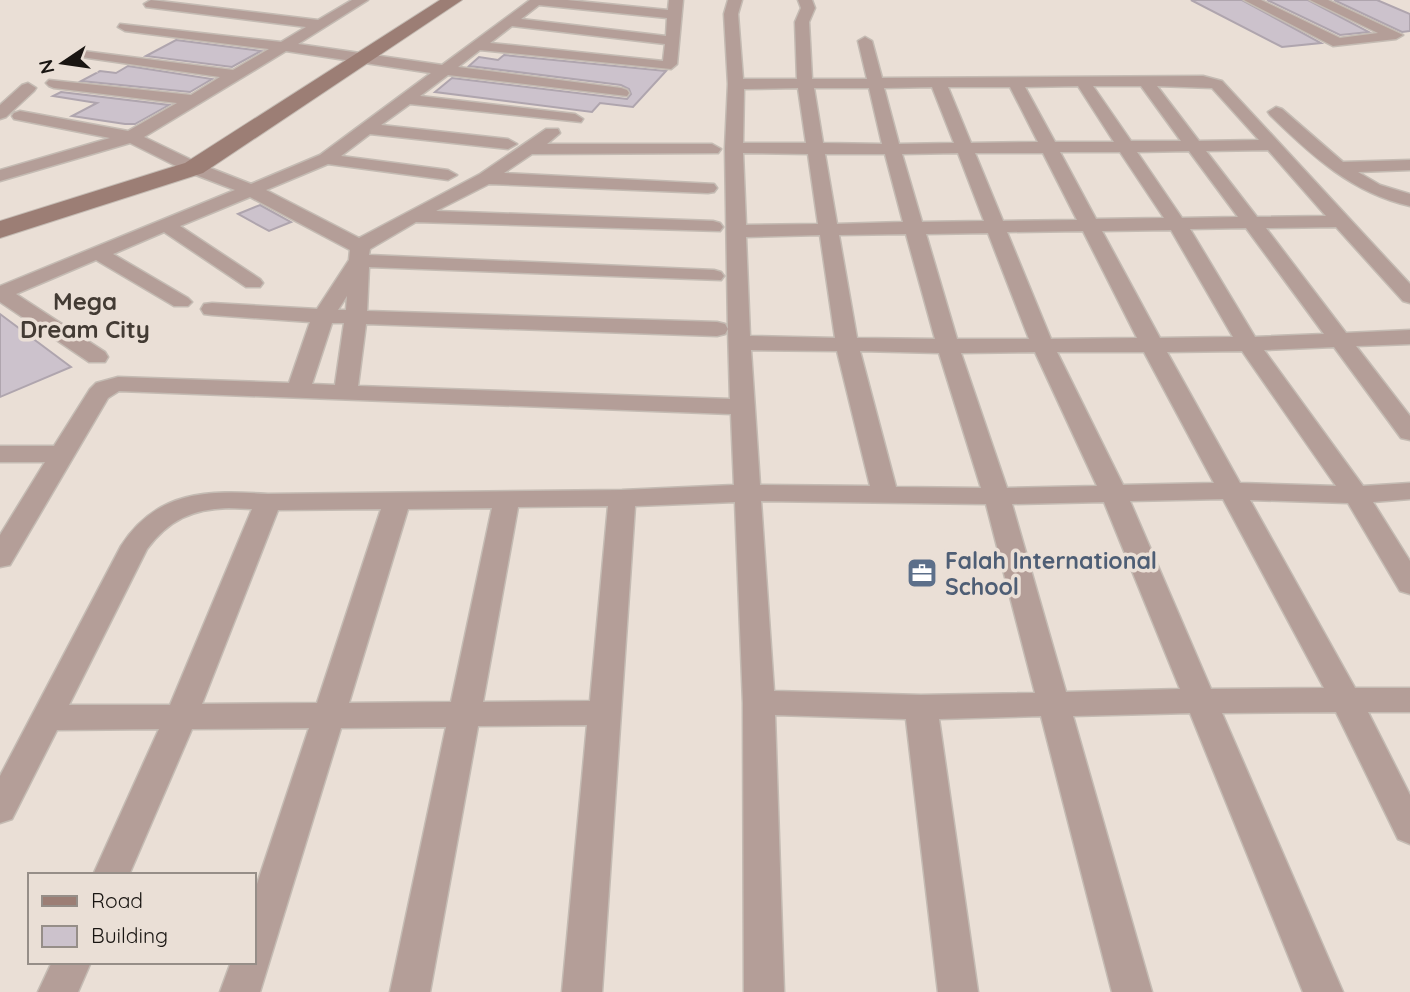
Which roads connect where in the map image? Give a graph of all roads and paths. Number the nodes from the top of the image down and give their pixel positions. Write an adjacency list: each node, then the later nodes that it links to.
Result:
1 (341, 0): 8 (street)
2 (453, 0): 19 (main road)
3 (538, 0): 10 (street); 11 (street)
4 (735, 0): 29 (street)
5 (805, 0): 27 (street)
6 (1251, 0): 7 (street)
7 (1317, 0)
8 (360, 1): 12 (street)
9 (151, 4): 12 (street)
10 (676, 8): 14 (street)
11 (509, 22): 14 (street); 17 (street)
12 (319, 24): 16 (street)
13 (125, 27): 16 (street)
14 (672, 41): 17 (street)
15 (865, 41): 28 (street)
16 (283, 45): 19 (street); 21 (street)
17 (480, 46): 20 (street)
18 (88, 54): 21 (street)
19 (363, 57): 20 (street); 56 (main road)
20 (447, 70): 31 (street); 32 (street)
21 (235, 75): 33 (street)
22 (1082, 81): 23 (street); 25 (street); 44 (street)
23 (1145, 81): 42 (street); 45 (street)
24 (938, 82): 25 (street); 28 (street); 46 (street)
25 (1015, 82): 43 (street)
26 (54, 83): 33 (street)
27 (805, 83): 28 (street); 29 (street); 49 (street)
28 (874, 83): 50 (street)
29 (736, 84): 48 (street)
30 (28, 89): 35 (street)
31 (621, 93)
32 (408, 99): 37 (street); 38 (street)
33 (194, 100): 40 (street)
34 (1276, 112): 55 (street)
35 (0, 114)
36 (20, 117): 40 (street)
37 (575, 119)
38 (367, 129): 41 (street); 52 (street)
39 (552, 134): 47 (street)
40 (131, 137): 53 (street); 56 (street)
41 (508, 144)
42 (1271, 145): 45 (street); 64 (street)
43 (1049, 147): 44 (street); 46 (street); 68 (street)
44 (1127, 147): 45 (street); 66 (street)
45 (1195, 147): 65 (street)
46 (966, 148): 50 (street); 70 (street)
47 (528, 149): 48 (street); 59 (street)
48 (723, 149): 49 (street); 71 (street)
49 (817, 149): 50 (street); 72 (street)
50 (892, 149): 69 (street)
51 (0, 157): 53 (street)
52 (326, 159): 58 (street); 61 (street)
53 (45, 163): 57 (street)
54 (1410, 165): 55 (street)
55 (1341, 167): 62 (street)
56 (194, 168): 61 (street); 73 (main road)
57 (0, 176)
58 (448, 176)
59 (486, 178): 60 (street); 63 (street)
60 (708, 188)
61 (251, 190): 67 (street); 75 (street)
62 (1410, 200)
63 (412, 216): 71 (street); 75 (street)
64 (1343, 221): 65 (street); 79 (street)
65 (1254, 223): 66 (street); 86 (street)
66 (1177, 224): 68 (street); 88 (street)
67 (166, 225): 74 (street); 77 (street)
68 (1091, 225): 70 (street); 91 (street)
69 (915, 226): 70 (street); 72 (street); 92 (street)
70 (997, 226): 90 (street)
71 (725, 229): 72 (street); 87 (street)
72 (829, 229): 89 (street)
73 (0, 230)
74 (99, 253): 78 (street); 80 (street)
75 (359, 254): 76 (street); 82 (street); 83 (street)
76 (714, 276)
77 (253, 283)
78 (0, 293): 93 (street)
79 (1410, 297)
80 (181, 302)
81 (212, 309): 82 (street)
82 (323, 316): 83 (street); 94 (street)
83 (356, 317): 84 (street); 95 (street)
84 (717, 329)
85 (1410, 337): 86 (street)
86 (1341, 341): 88 (street); 97 (street)
87 (739, 344): 89 (street); 96 (street)
88 (1248, 344): 91 (street); 105 (street)
89 (847, 345): 92 (street); 104 (street)
90 (1043, 345): 91 (street); 92 (street); 102 (street)
91 (1152, 345): 100 (street)
92 (948, 346): 106 (street)
93 (97, 357)
94 (299, 389): 95 (street); 99 (street)
95 (346, 391): 96 (street)
96 (743, 407): 103 (street)
97 (1410, 433)
98 (0, 454): 99 (street)
99 (61, 454): 111 (street)
100 (1233, 491): 102 (street); 105 (street); 113 (street)
101 (1410, 491): 105 (street)
102 (1113, 492): 106 (street); 115 (street)
103 (746, 493): 104 (street); 108 (street); 116 (street)
104 (884, 493): 106 (street)
105 (1356, 495): 112 (street)
106 (997, 496): 117 (street)
107 (507, 498): 108 (street); 109 (street); 120 (street)
108 (622, 498): 119 (street)
109 (398, 499): 110 (street); 121 (street)
110 (268, 502): 122 (street); 123 (street)
111 (2, 552)
112 (1410, 584)
113 (1345, 699): 114 (street); 115 (street); 125 (street)
114 (1410, 700)
115 (1201, 701): 117 (street); 137 (street)
116 (759, 703): 118 (street); 134 (street)
117 (1056, 705): 118 (street); 136 (street)
118 (921, 707): 135 (street)
119 (604, 713): 120 (street); 133 (street)
120 (464, 714): 121 (street); 132 (street)
121 (329, 715): 122 (street); 127 (street)
122 (181, 717): 123 (street); 126 (street)
123 (47, 718): 124 (street)
124 (0, 808)
125 (1410, 829)
126 (112, 873)
127 (256, 944)
128 (71, 964): 130 (street)
129 (249, 964): 131 (street)
130 (58, 992)
131 (240, 992)
132 (410, 992)
133 (582, 992)
134 (764, 992)
135 (958, 992)
136 (1132, 992)
137 (1323, 992)

